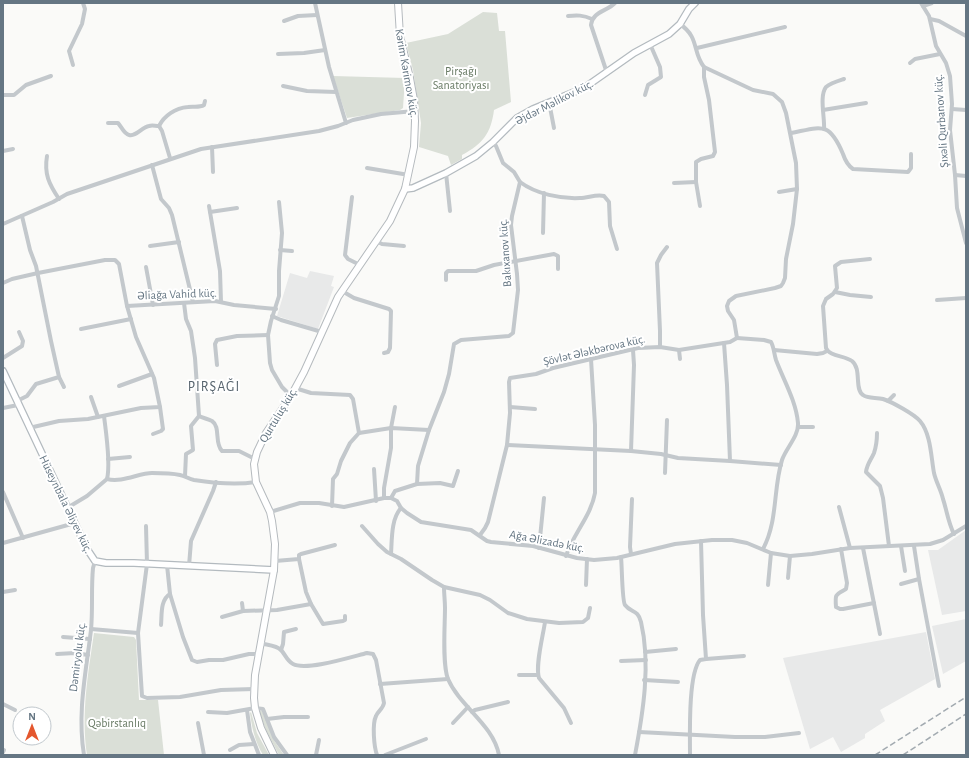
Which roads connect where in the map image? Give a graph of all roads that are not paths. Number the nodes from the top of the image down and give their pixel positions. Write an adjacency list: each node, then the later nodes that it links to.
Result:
1 (83, 3): 22 (street)
2 (314, 3): 8 (street)
3 (398, 3): 37 (main road, Kərim Kərimov küç.)
4 (615, 3): 10 (street)
5 (695, 3): 13 (street, Əjdər Məlikov küç.)
6 (932, 3): 7 (street)
7 (922, 5): 11 (street, Şıxəli Qurbanov küç.)
8 (317, 15): 12 (street); 18 (street)
9 (568, 16): 10 (street)
10 (592, 19): 24 (street)
11 (930, 20): 15 (street); 20 (street, Şıxəli Qurbanov küç.)
12 (284, 21)
13 (680, 24): 16 (street, Əjdər Məlikov küç.); 17 (street)
14 (785, 27): 17 (street)
15 (966, 36)
16 (650, 44): 24 (street, Əjdər Məlikov küç.); 29 (street)
17 (696, 48): 23 (street)
18 (325, 50): 19 (street); 28 (street)
19 (278, 54)
20 (940, 54): 21 (street); 34 (street, Şıxəli Qurbanov küç.)
21 (910, 63)
22 (73, 65)
23 (704, 67): 43 (street); 60 (street)
24 (607, 73): 32 (street, Əjdər Məlikov küç.)
25 (51, 76): 30 (street)
26 (844, 78): 35 (street)
27 (283, 86): 28 (street)
28 (336, 92): 39 (street)
29 (645, 95)
30 (3, 96)
31 (205, 101): 40 (street)
32 (549, 102): 41 (street); 44 (street, Əjdər Məlikov küç.)
33 (866, 102): 35 (street)
34 (952, 109): 36 (street); 56 (street, Şıxəli Qurbanov küç.)
35 (823, 110): 42 (street)
36 (966, 110)
37 (415, 111): 39 (street); 55 (main road, Kərim Kərimov küç.)
38 (108, 123): 40 (street)
39 (346, 123): 45 (street)
40 (159, 126): 50 (street)
41 (554, 128)
42 (824, 129): 43 (street); 48 (street)
43 (791, 133): 61 (street)
44 (493, 142): 54 (street, Əjdər Məlikov küç.); 58 (street)
45 (212, 146): 50 (street); 53 (street)
46 (13, 149): 47 (street)
47 (3, 151)
48 (911, 154)
49 (47, 156): 66 (street)
50 (170, 158): 51 (street)
51 (152, 165): 66 (street); 76 (street)
52 (367, 168): 55 (street)
53 (213, 172)
54 (446, 173): 62 (street, Əjdər Məlikov küç.); 71 (street)
55 (409, 175): 62 (main road, Kərim Kərimov küç.)
56 (955, 175): 57 (street); 78 (street, Şıxəli Qurbanov küç.)
57 (966, 176)
58 (520, 182): 64 (street); 86 (street, Bakıxanov küç.)
59 (674, 182): 60 (street)
60 (696, 182): 69 (street)
61 (797, 189): 63 (street); 110 (street)
62 (405, 190): 77 (main road, Qurtuluş küç.)
63 (779, 192)
64 (544, 193): 75 (street); 83 (street)
65 (352, 197): 87 (street)
66 (59, 199): 73 (street)
67 (279, 202): 82 (street)
68 (209, 206): 72 (street)
69 (700, 206)
70 (237, 208): 72 (street)
71 (450, 211)
72 (210, 212): 99 (street)
73 (22, 216): 74 (street); 90 (street)
74 (3, 224)
75 (543, 233)
76 (179, 242): 79 (street); 98 (street)
77 (376, 242): 80 (street); 87 (main road, Qurtuluş küç.)
78 (966, 243)
79 (150, 246)
80 (404, 246)
81 (667, 247): 112 (street)
82 (280, 250): 84 (street); 103 (street)
83 (617, 250)
84 (292, 252)
85 (870, 259): 94 (street)
86 (515, 261): 89 (street); 91 (street); 146 (street, Bakıxanov küç.)
87 (360, 265): 93 (main road, Qurtuluş küç.)
88 (146, 267): 101 (street)
89 (558, 269)
90 (38, 273): 92 (street); 102 (street); 124 (street)
91 (446, 280)
92 (3, 283)
93 (342, 291): 108 (main road, Qurtuluş küç.); 117 (street)
94 (835, 292): 95 (street); 116 (street)
95 (872, 297)
96 (966, 298): 97 (street)
97 (937, 300)
98 (193, 302): 99 (street, Əliağa Vahid küç.); 100 (street, Əliağa Vahid küç.)
99 (221, 302): 103 (street, Əliağa Vahid küç.)
100 (184, 303): 101 (street, Əliağa Vahid küç.); 139 (street)
101 (153, 305): 102 (street, Əliağa Vahid küç.)
102 (127, 306): 105 (street)
103 (276, 309): 104 (street)
104 (272, 316): 108 (street); 109 (street)
105 (131, 319): 106 (street); 123 (street)
106 (81, 329)
107 (19, 332): 118 (street)
108 (322, 332): 127 (main road, Qurtuluş küç.)
109 (268, 335): 121 (street); 130 (street)
110 (738, 339): 111 (street, Şövlət Ələkbərova küç.); 115 (street)
111 (724, 343): 114 (street, Şövlət Ələkbərova küç.); 157 (street)
112 (660, 347): 113 (street, Şövlət Ələkbərova küç.); 114 (street, Şövlət Ələkbərova küç.)
113 (633, 350): 119 (street, Şövlət Ələkbərova küç.); 152 (street)
114 (679, 350): 120 (street)
115 (774, 350): 116 (street); 142 (street)
116 (827, 351): 131 (street)
117 (384, 353)
118 (3, 358)
119 (591, 359): 135 (street, Şövlət Ələkbərova küç.); 151 (street)
120 (680, 359)
121 (217, 365)
122 (3, 371): 132 (street, Hüseynbala Əliyev küç.)
123 (152, 374): 125 (street); 133 (street)
124 (59, 377): 126 (street); 132 (street)
125 (119, 386)
126 (64, 388)
127 (295, 388): 130 (main road, Qurtuluş küç.); 147 (street)
128 (894, 395): 131 (street)
129 (91, 396): 140 (street)
130 (291, 396): 156 (main road, Qurtuluş küç.)
131 (888, 401): 182 (street)
132 (17, 403): 136 (street); 144 (street, Hüseynbala Əliyev küç.)
133 (160, 407): 138 (street); 149 (street)
134 (395, 407): 145 (street)
135 (510, 407): 137 (street); 150 (street, Şövlət Ələkbərova küç.)
136 (3, 408)
137 (535, 409)
138 (104, 416): 140 (street); 155 (street)
139 (199, 416): 156 (street); 162 (street)
140 (98, 417): 144 (street)
141 (666, 420): 153 (street)
142 (798, 427): 143 (street); 158 (street)
143 (813, 427)
144 (29, 428): 175 (street, Hüseynbala Əliyev küç.)
145 (391, 428): 146 (street); 147 (street); 168 (street)
146 (429, 430): 166 (street, Bakıxanov küç.)
147 (359, 433): 173 (street)
148 (877, 433): 188 (street)
149 (153, 434)
150 (507, 446): 151 (street); 183 (street, Şövlət Ələkbərova küç.)
151 (595, 450): 152 (street); 199 (street)
152 (631, 451): 153 (street)
153 (666, 456): 157 (street); 161 (street)
154 (130, 457): 155 (street)
155 (108, 459): 163 (street)
156 (255, 459): 165 (main road, Qurtuluş küç.)
157 (730, 461): 158 (street)
158 (781, 465): 194 (street)
159 (374, 469): 172 (street)
160 (458, 471): 166 (street)
161 (665, 473)
162 (185, 476): 163 (street); 164 (street)
163 (107, 479): 175 (street)
164 (216, 482): 165 (street); 208 (street)
165 (256, 482): 177 (main road, Qurtuluş küç.)
166 (417, 484): 169 (street)
167 (3, 492): 184 (street)
168 (384, 498): 169 (street); 172 (street)
169 (391, 498): 176 (street, Ağa Əlizadə küç.)
170 (544, 498): 191 (street)
171 (632, 499): 198 (street)
172 (376, 500): 173 (street)
173 (332, 506): 177 (street)
174 (839, 507): 192 (street)
175 (67, 508): 178 (street, Hüseynbala Əliyev küç.)
176 (401, 508): 183 (street, Ağa Əlizadə küç.); 197 (street)
177 (270, 512): 205 (main road, Qurtuluş küç.)
178 (75, 524): 184 (street); 204 (street, Hüseynbala Əliyev küç.)
179 (146, 526): 206 (street)
180 (362, 526): 197 (street)
181 (966, 526): 182 (street, Ağa Əlizadə küç.)
182 (954, 534): 190 (street, Ağa Əlizadə küç.)
183 (480, 535): 191 (street, Ağa Əlizadə küç.)
184 (23, 538): 186 (street)
185 (701, 541): 194 (street, Ağa Əlizadə küç.); 198 (street, Ağa Əlizadə küç.); 244 (street)
186 (3, 543)
187 (335, 544): 202 (street)
188 (889, 546): 189 (street, Ağa Əlizadə küç.); 193 (street, Ağa Əlizadə küç.)
189 (901, 546): 190 (street, Ağa Əlizadə küç.); 210 (street)
190 (914, 546): 212 (street)
191 (539, 548): 199 (street, Ağa Əlizadə küç.)
192 (850, 548): 193 (street, Ağa Əlizadə küç.); 195 (street, Ağa Əlizadə küç.)
193 (863, 548): 221 (street)
194 (763, 549): 196 (street, Ağa Əlizadə küç.)
195 (841, 549): 200 (street, Ağa Əlizadə küç.); 221 (street)
196 (771, 553): 200 (street, Ağa Əlizadə küç.); 215 (street)
197 (391, 554): 216 (street)
198 (631, 554): 201 (street, Ağa Əlizadə küç.)
199 (566, 556): 203 (street, Ağa Əlizadə küç.)
200 (790, 556): 211 (street)
201 (621, 557): 203 (street, Ağa Əlizadə küç.); 239 (street)
202 (298, 559): 205 (street); 222 (street)
203 (587, 559): 214 (street)
204 (95, 560): 206 (street, Hüseynbala Əliyev küç.); 230 (street, Dəmiryolu küç.)
205 (275, 561): 209 (main road, Qurtuluş küç.)
206 (148, 564): 207 (street, Hüseynbala Əliyev küç.); 232 (street)
207 (167, 565): 208 (street, Hüseynbala Əliyev küç.); 219 (street)
208 (189, 566): 209 (street, Hüseynbala Əliyev küç.)
209 (274, 570): 225 (main road, Qurtuluş küç.)
210 (905, 570)
211 (788, 578)
212 (919, 579): 213 (street); 253 (street)
213 (901, 584)
214 (586, 585)
215 (768, 585)
216 (444, 586): 228 (street); 249 (street)
217 (15, 590): 218 (street)
218 (3, 592)
219 (170, 594): 229 (street); 242 (street)
220 (242, 602): 224 (street)
221 (874, 603): 233 (street)
222 (310, 604): 225 (street); 226 (street)
223 (590, 608): 228 (street)
224 (243, 611): 225 (street); 227 (street)
225 (266, 612): 236 (main road, Qurtuluş küç.)
226 (345, 616)
227 (222, 617)
228 (545, 622): 248 (street)
229 (161, 625)
230 (91, 629): 232 (street); 235 (street, Dəmiryolu küç.)
231 (296, 629): 238 (street)
232 (138, 633): 254 (street)
233 (880, 634)
234 (63, 637): 235 (street)
235 (90, 639): 241 (street, Dəmiryolu küç.)
236 (260, 643): 238 (street); 242 (main road, Qurtuluş küç.)
237 (676, 649): 239 (street)
238 (281, 650): 252 (street)
239 (645, 652): 245 (street)
240 (57, 654): 241 (street)
241 (88, 654): 275 (street, Dəmiryolu küç.)
242 (258, 654): 254 (main road, Qurtuluş küç.)
243 (744, 656): 244 (street)
244 (706, 659): 270 (street)
245 (646, 660): 246 (street); 250 (street)
246 (621, 661)
247 (519, 675): 248 (street)
248 (538, 675): 267 (street)
249 (448, 679): 252 (street); 257 (street)
250 (644, 680): 251 (street); 268 (street)
251 (678, 682)
252 (380, 684): 281 (street)
253 (939, 686)
254 (254, 689): 259 (main road, Qurtuluş küç.)
255 (508, 702): 262 (street)
256 (3, 704): 258 (street)
257 (468, 707): 262 (street); 266 (street)
258 (12, 708)
259 (255, 708): 260 (street); 264 (street); 278 (main road, Qurtuluş küç.)
260 (247, 710): 261 (street); 273 (street)
261 (208, 712)
262 (472, 712): 283 (street)
263 (308, 716): 264 (street)
264 (267, 719): 279 (street)
265 (198, 722): 276 (street)
266 (453, 723)
267 (571, 723)
268 (639, 732): 270 (street); 284 (street)
269 (799, 733): 270 (street)
270 (690, 734): 285 (street)
271 (426, 739): 282 (street)
272 (318, 740): 280 (street)
273 (254, 744): 274 (street); 277 (street)
274 (230, 750)
275 (84, 755)
276 (204, 755)
277 (259, 755)
278 (274, 755)
279 (287, 755)
280 (316, 755)
281 (377, 755)
282 (386, 755)
283 (499, 755)
284 (635, 755)
285 (690, 755)

